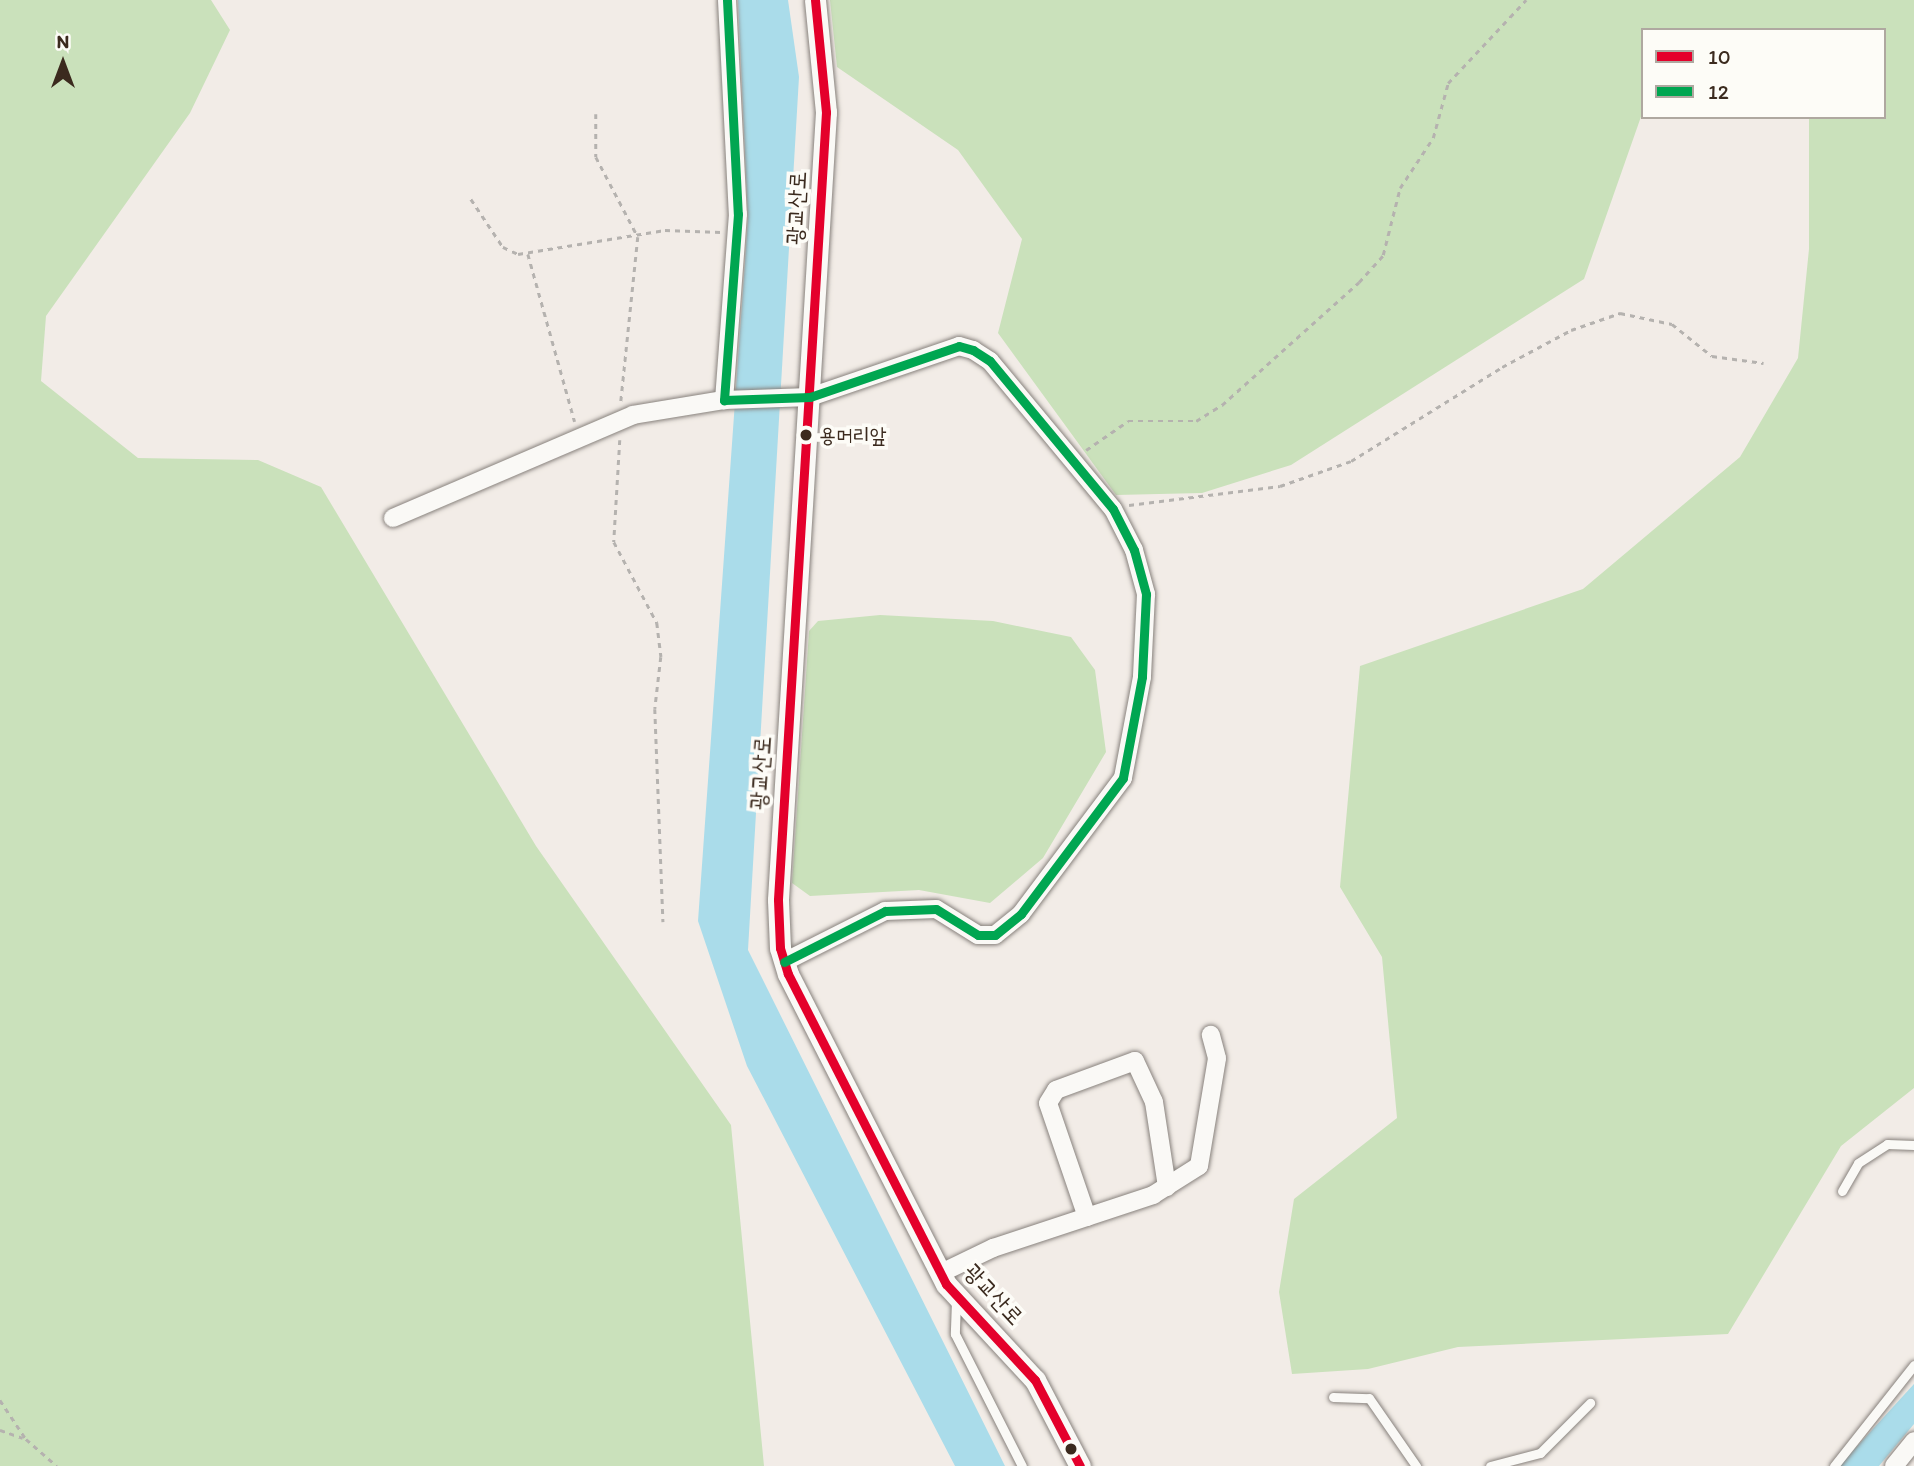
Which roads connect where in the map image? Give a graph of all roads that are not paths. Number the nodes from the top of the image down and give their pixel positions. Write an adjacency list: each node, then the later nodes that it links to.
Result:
1 (727, 0): 4 (street)
2 (815, 0): 3 (street, 광교산로)
3 (801, 398): 4 (street); 6 (street, 광교산로); 6 (street)
4 (728, 400): 5 (street)
5 (393, 518)
6 (784, 962): 12 (street, 광교산로)
7 (1211, 1035): 9 (street)
8 (1914, 1144): 10 (lane)
9 (1167, 1187): 11 (street); 11 (street)
10 (1842, 1191)
11 (1087, 1217): 12 (street)
12 (941, 1273): 13 (street, 광교산로)
13 (956, 1295): 19 (lane); 20 (street, 광교산로)
14 (1914, 1365): 18 (lane)
15 (1333, 1397): 21 (lane)
16 (1590, 1403): 22 (lane)
17 (1914, 1441): 23 (street)
18 (1838, 1465)
19 (1022, 1466)
20 (1080, 1466)
21 (1416, 1466)
22 (1490, 1466)
23 (1894, 1466)

